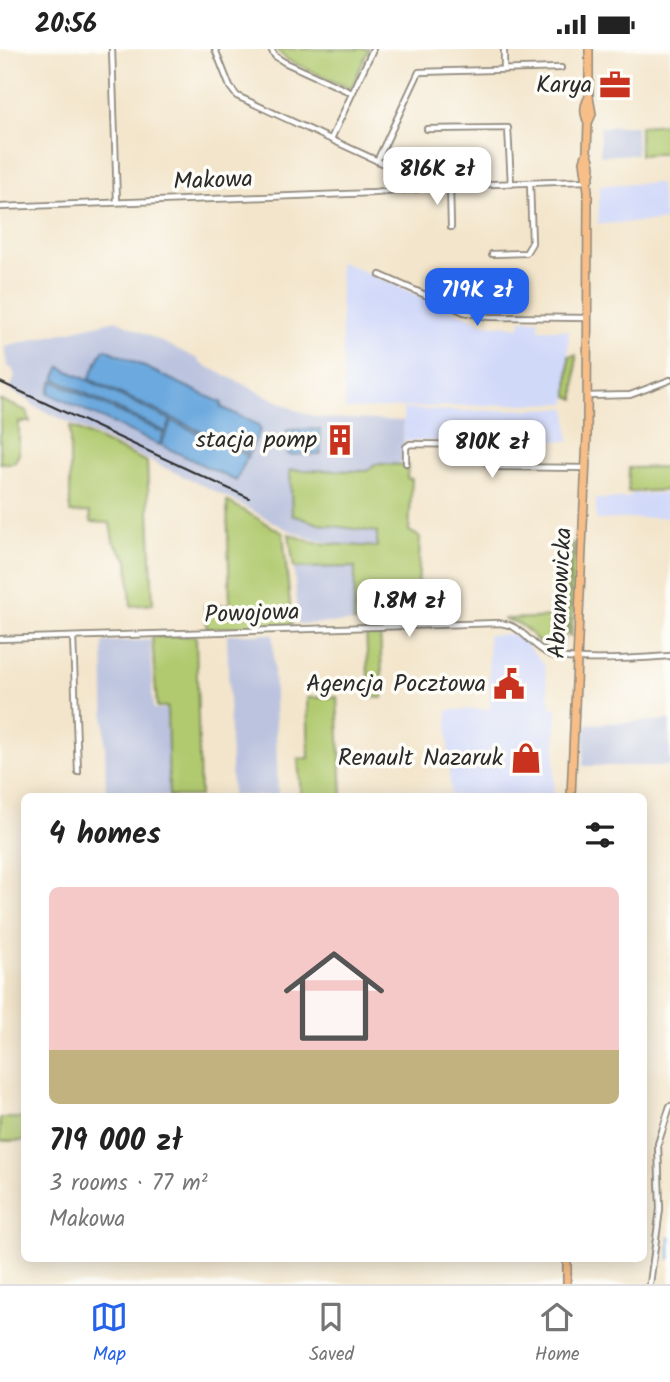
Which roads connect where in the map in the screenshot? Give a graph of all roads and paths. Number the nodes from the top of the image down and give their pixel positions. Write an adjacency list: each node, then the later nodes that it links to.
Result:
1 (112, 49): 18 (street)
2 (215, 49): 11 (street)
3 (271, 49): 9 (street)
4 (373, 49): 9 (street)
5 (504, 49): 8 (street)
6 (589, 49): 13 (main road, Abramowicka)
7 (561, 68): 8 (street)
8 (505, 69): 12 (street)
9 (352, 93): 11 (street)
10 (427, 129): 16 (street)
11 (331, 139): 12 (street)
12 (377, 161): 15 (street)
13 (588, 181): 14 (street); 23 (main road, Abramowicka)
14 (530, 183): 16 (street); 21 (street)
15 (425, 184): 17 (street); 18 (street, Makowa)
16 (511, 184): 17 (street)
17 (450, 186): 20 (street)
18 (117, 202): 19 (street, Makowa)
19 (0, 207)
20 (451, 227)
21 (492, 254)
22 (380, 275): 23 (street)
23 (587, 318): 25 (main road, Abramowicka)
24 (670, 380): 25 (street)
25 (587, 395): 27 (main road, Abramowicka)
26 (406, 463): 27 (street)
27 (586, 468): 31 (main road, Abramowicka)
28 (73, 637): 29 (street, Powojowa); 31 (street, Powojowa); 32 (street)
29 (0, 639)
30 (670, 656): 31 (street, Powojowa)
31 (578, 657): 33 (main road, Abramowicka)
32 (78, 772)
33 (571, 793)
34 (670, 1106): 37 (street)
35 (567, 1262): 36 (main road)
36 (567, 1284)
37 (650, 1284)

